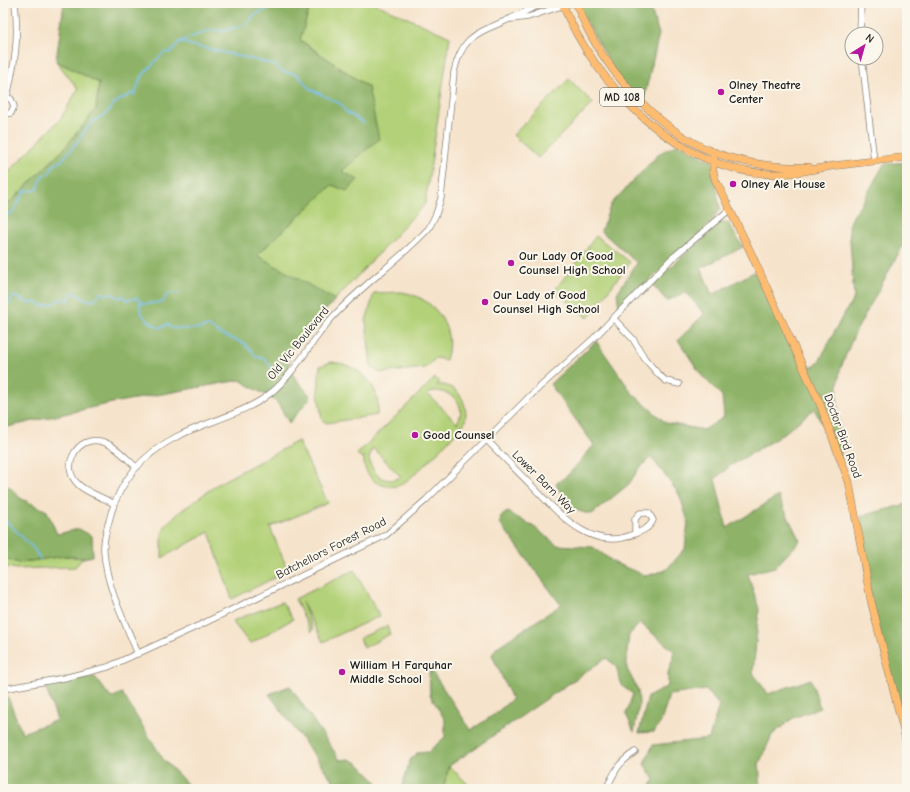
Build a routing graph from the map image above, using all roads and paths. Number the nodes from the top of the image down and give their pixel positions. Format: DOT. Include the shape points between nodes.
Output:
graph roads {
  1 [pos="16,3"];
  2 [pos="545,3"];
  3 [pos="571,3"];
  4 [pos="576,3"];
  5 [pos="861,3"];
  6 [pos="563,5"];
  7 [pos="508,20"];
  8 [pos="860,26"];
  9 [pos="863,66"];
  10 [pos="5,97"];
  11 [pos="3,114"];
  12 [pos="714,152"];
  13 [pos="907,157"];
  14 [pos="712,161"];
  15 [pos="874,161"];
  16 [pos="831,166"];
  17 [pos="729,210"];
  18 [pos="613,318"];
  19 [pos="679,384"];
  20 [pos="487,440"];
  21 [pos="135,466"];
  22 [pos="113,503"];
  23 [pos="635,534"];
  24 [pos="138,654"];
  25 [pos="3,689"];
  26 [pos="907,744"];
  27 [pos="635,752"];
  28 [pos="606,789"];
  1 -- 10 [label="street" via="16,56"];
  2 -- 7 [label="street, Old Vic Boulevard"];
  3 -- 6 [label="street, Old Vic Boulevard"];
  4 -- 12 [label="main road, MD 108" via="598,48 632,92 667,124"];
  5 -- 8 [label="street"];
  6 -- 7 [label="street, Old Vic Boulevard" via="528,17"];
  6 -- 14 [label="main road, MD 108" via="593,60 624,100 678,144"];
  7 -- 21 [label="street, Old Vic Boulevard" via="478,33 458,58 454,72 441,198 429,228 344,306 280,385 261,400 175,438 151,452"];
  9 -- 15 [label="street"];
  10 -- 11 [label="street" via="12,101 13,109 8,114"];
  12 -- 14 [label="main road, Doctor Bird Road"];
  12 -- 16 [label="main road, MD 108" via="764,166"];
  13 -- 15 [label="main road, MD 108"];
  14 -- 16 [label="main road, MD 108" via="748,171 778,174"];
  14 -- 17 [label="main road, Doctor Bird Road" via="715,179"];
  15 -- 16 [label="main road, MD 108"];
  17 -- 18 [label="street, Batchellors Forest Road" via="671,259"];
  17 -- 26 [label="main road, Doctor Bird Road" via="820,404 849,482 871,601"];
  18 -- 19 [label="street" via="633,339 660,375 666,381"];
  18 -- 20 [label="street, Batchellors Forest Road"];
  20 -- 23 [label="street, Lower Barn Way" via="556,511 583,532 611,540"];
  20 -- 24 [label="street, Batchellors Forest Road" via="386,535"];
  21 -- 22 [label="street, Old Vic Boulevard"];
  21 -- 22 [label="street" via="112,446 100,441 86,442 75,450 71,458 70,473 76,482"];
  22 -- 24 [label="street, Old Vic Boulevard" via="104,550 107,572"];
  24 -- 25 [label="street, Batchellors Forest Road" via="92,672"];
  27 -- 28 [label="street" via="617,767"];
}
